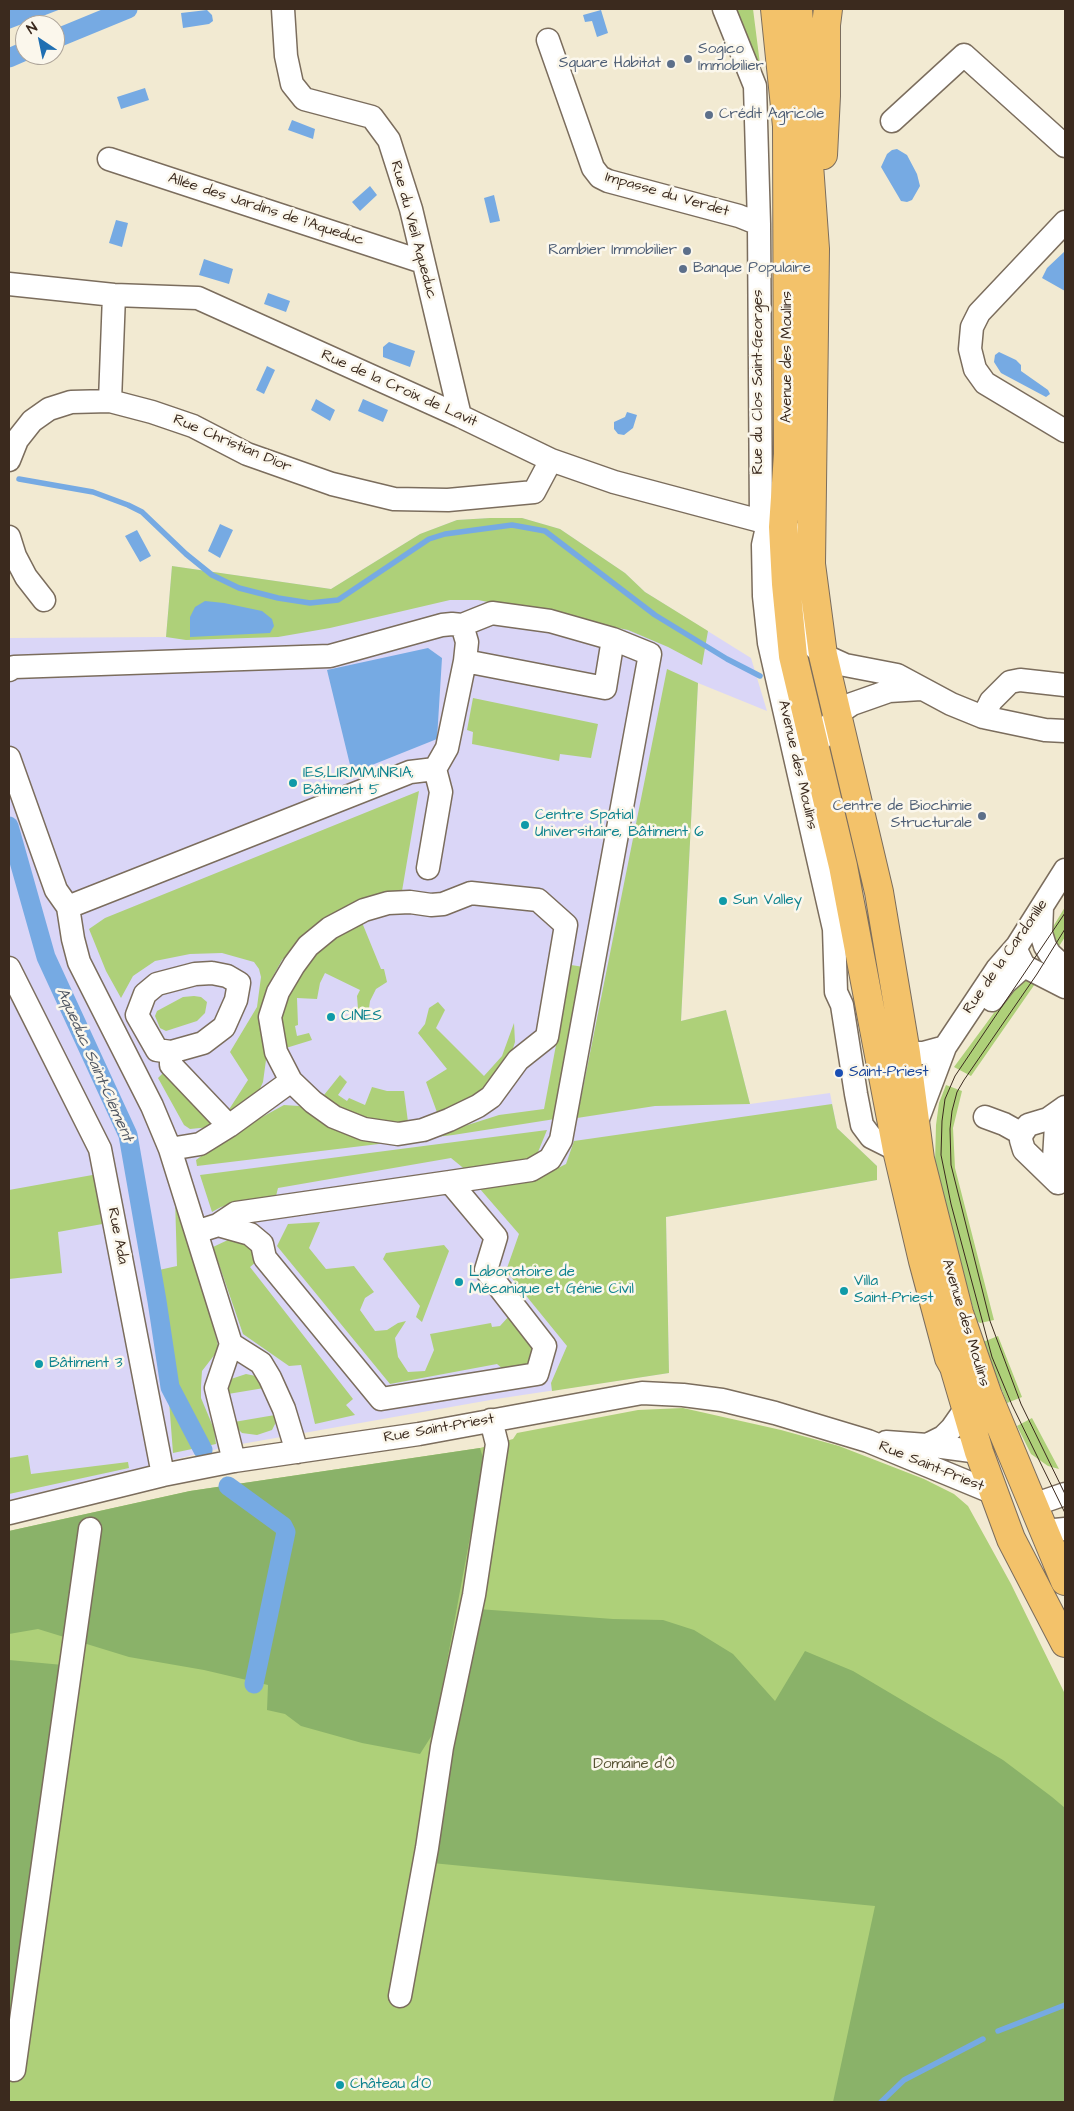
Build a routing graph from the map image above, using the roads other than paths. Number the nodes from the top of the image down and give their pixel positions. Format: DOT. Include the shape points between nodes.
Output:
graph roads {
  1 [pos="283,9"];
  2 [pos="724,9"];
  3 [pos="828,9"];
  4 [pos="848,9"];
  5 [pos="780,12"];
  6 [pos="548,40"];
  7 [pos="826,96"];
  8 [pos="892,121"];
  9 [pos="1065,146"];
  10 [pos="109,159"];
  11 [pos="1065,222"];
  12 [pos="759,224"];
  13 [pos="815,249"];
  14 [pos="422,262"];
  15 [pos="9,284"];
  16 [pos="114,295"];
  17 [pos="110,401"];
  18 [pos="460,416"];
  19 [pos="1065,431"];
  20 [pos="9,460"];
  21 [pos="551,460"];
  22 [pos="813,492"];
  23 [pos="771,524"];
  24 [pos="9,537"];
  25 [pos="44,600"];
  26 [pos="462,625"];
  27 [pos="613,638"];
  28 [pos="823,655"];
  29 [pos="465,661"];
  30 [pos="9,670"];
  31 [pos="1065,685"];
  32 [pos="921,689"];
  33 [pos="837,714"];
  34 [pos="983,717"];
  35 [pos="1065,731"];
  36 [pos="816,748"];
  37 [pos="9,758"];
  38 [pos="435,769"];
  39 [pos="428,868"];
  40 [pos="1065,870"];
  41 [pos="1042,906"];
  42 [pos="68,908"];
  43 [pos="859,944"];
  44 [pos="1020,956"];
  45 [pos="9,968"];
  46 [pos="1065,968"];
  47 [pos="1065,987"];
  48 [pos="842,1005"];
  49 [pos="945,1047"];
  50 [pos="906,1053"];
  51 [pos="137,1075"];
  52 [pos="291,1081"];
  53 [pos="1065,1107"];
  54 [pos="985,1118"];
  55 [pos="229,1126"];
  56 [pos="915,1128"];
  57 [pos="1022,1134"];
  58 [pos="170,1149"];
  59 [pos="896,1150"];
  60 [pos="450,1182"];
  61 [pos="1062,1186"];
  62 [pos="276,1208"];
  63 [pos="218,1225"];
  64 [pos="196,1232"];
  65 [pos="262,1244"];
  66 [pos="231,1344"];
  67 [pos="966,1408"];
  68 [pos="491,1420"];
  69 [pos="868,1441"];
  70 [pos="927,1445"];
  71 [pos="297,1452"];
  72 [pos="979,1452"];
  73 [pos="234,1461"];
  74 [pos="162,1475"];
  75 [pos="994,1493"];
  76 [pos="1028,1493"];
  77 [pos="1065,1494"];
  78 [pos="9,1513"];
  79 [pos="90,1529"];
  80 [pos="1055,1530"];
  81 [pos="1065,1581"];
  82 [pos="1065,1643"];
  83 [pos="400,1996"];
  84 [pos="14,2070"];
  1 -- 14 [label="street, Rue du Vieil Aqueduc" via="286,56 292,84 304,100 372,117 389,140 411,209"];
  2 -- 12 [label="street, Rue du Clos Saint-Georges" via="755,86"];
  3 -- 7 [label="main road, Avenue des Moulins"];
  4 -- 7 [label="main road" via="832,55"];
  5 -- 13 [label="main road, Avenue des Moulins"];
  5 -- 23 [label="main road, Avenue des Moulins" via="787,126 788,454"];
  6 -- 12 [label="street, Impasse du Verdet" via="593,168 600,177"];
  7 -- 13 [label="main road, Avenue des Moulins"];
  8 -- 9 [label="street" via="964,55"];
  10 -- 14 [label="street, Allée des Jardins de l'Aqueduc"];
  11 -- 19 [label="street" via="979,313 972,327 970,349 975,370 985,383"];
  12 -- 23 [label="street, Rue du Clos Saint-Georges"];
  13 -- 22 [label="main road, Avenue des Moulins"];
  14 -- 18 [label="street, Rue du Vieil Aqueduc"];
  15 -- 16 [label="street, Rue de la Croix de Lavit"];
  16 -- 17 [label="street"];
  16 -- 18 [label="street, Rue de la Croix de Lavit" via="198,298"];
  17 -- 20 [label="street, Rue Christian Dior" via="71,402 49,409 32,421 17,440"];
  17 -- 21 [label="street, Rue Christian Dior" via="193,426 247,454 332,484 394,499 448,500 534,492"];
  18 -- 21 [label="street, Rue de la Croix de Lavit"];
  21 -- 23 [label="street, Rue de la Croix de Lavit" via="614,482"];
  22 -- 23 [label="street" via="799,511"];
  22 -- 28 [label="main road, Avenue des Moulins" via="811,564"];
  23 -- 28 [label="street" via="794,534 806,639"];
  23 -- 36 [label="main road, Avenue des Moulins" via="786,584 793,656"];
  23 -- 48 [label="street, Avenue des Moulins" via="763,545 769,643 834,929 836,992"];
  24 -- 25 [label="street" via="26,577"];
  26 -- 27 [label="street" via="492,613 550,621"];
  26 -- 29 [label="street" via="466,642"];
  26 -- 30 [label="street" via="442,625 330,656 14,667"];
  27 -- 29 [label="street" via="605,688"];
  27 -- 60 [label="street" via="650,654 561,1140 550,1159 530,1170"];
  28 -- 32 [label="street" via="845,665 897,675"];
  28 -- 33 [label="main road, Avenue des Moulins"];
  29 -- 38 [label="street" via="447,748"];
  31 -- 34 [label="street" via="1020,680 1010,682 991,701"];
  32 -- 33 [label="street" via="889,691 860,700"];
  32 -- 34 [label="street"];
  33 -- 36 [label="street"];
  33 -- 50 [label="main road, Avenue des Moulins" via="878,892"];
  34 -- 35 [label="street"];
  36 -- 43 [label="main road, Avenue des Moulins"];
  37 -- 42 [label="street" via="56,890"];
  38 -- 39 [label="street" via="441,792"];
  38 -- 42 [label="street" via="410,772"];
  40 -- 41 [label="street, Rue de la Cardonille"];
  41 -- 44 [label="street, Rue de la Cardonille"];
  41 -- 46 [label="street" via="1041,933 1045,946"];
  42 -- 51 [label="street" via="79,962"];
  43 -- 48 [label="street, Avenue des Moulins"];
  43 -- 50 [label="street, Avenue des Moulins" via="871,953 886,1035"];
  43 -- 59 [label="main road, Avenue des Moulins"];
  44 -- 47 [label="street"];
  44 -- 49 [label="street, Rue de la Cardonille" via="997,969"];
  45 -- 74 [label="street, Rue Ada" via="100,1149"];
  48 -- 59 [label="street, Avenue des Moulins" via="862,1124 871,1137"];
  49 -- 50 [label="street"];
  49 -- 56 [label="street, Rue de la Cardonille"];
  50 -- 56 [label="main road, Avenue des Moulins"];
  51 -- 55 [label="street" via="164,1051 171,1065"];
  51 -- 58 [label="street"];
  52 -- 52 [label="street" via="334,1117 364,1129 398,1134 423,1130 478,1106 491,1097 518,1060 547,1037 566,925 538,900 471,893 443,904 388,903 364,910 330,928 308,946 294,965 278,992 270,1017 276,1052"];
  52 -- 55 [label="street"];
  53 -- 57 [label="street" via="1048,1119 1028,1125"];
  53 -- 61 [label="street" via="1056,1125 1054,1158"];
  54 -- 57 [label="street"];
  55 -- 58 [label="street" via="200,1144"];
  56 -- 76 [label="main road, Avenue des Moulins" via="959,1313 988,1396"];
  57 -- 61 [label="street" via="1024,1150"];
  58 -- 64 [label="street"];
  59 -- 67 [label="main road, Avenue des Moulins" via="949,1358"];
  60 -- 62 [label="street"];
  60 -- 65 [label="street" via="496,1237 486,1270 545,1346 537,1374 381,1399 266,1258"];
  62 -- 63 [label="street" via="236,1214"];
  62 -- 65 [label="street"];
  63 -- 64 [label="street"];
  63 -- 65 [label="street" via="250,1234"];
  64 -- 66 [label="street"];
  66 -- 71 [label="street" via="261,1363 284,1409"];
  66 -- 73 [label="street" via="216,1388"];
  67 -- 70 [label="street, Rue Saint-Priest" via="943,1437"];
  67 -- 72 [label="main road, Avenue des Moulins"];
  68 -- 69 [label="street, Rue Saint-Priest" via="656,1393 722,1400"];
  68 -- 71 [label="street, Rue Saint-Priest"];
  68 -- 83 [label="street" via="497,1444 475,1586 442,1747"];
  69 -- 70 [label="street, Rue Saint-Priest"];
  69 -- 75 [label="street, Rue Saint-Priest"];
  70 -- 72 [label="street, Rue Saint-Priest"];
  71 -- 73 [label="street, Rue Saint-Priest"];
  72 -- 75 [label="main road, Avenue des Moulins"];
  72 -- 76 [label="main road" via="994,1454"];
  73 -- 74 [label="street, Rue Saint-Priest"];
  74 -- 78 [label="street, Rue Saint-Priest"];
  75 -- 80 [label="main road" via="1030,1532"];
  75 -- 82 [label="main road, Avenue des Moulins" via="1011,1539"];
  76 -- 77 [label="street"];
  76 -- 80 [label="main road, Avenue des Moulins"];
  79 -- 84 [label="street"];
  80 -- 81 [label="main road, Avenue des Moulins"];
}
